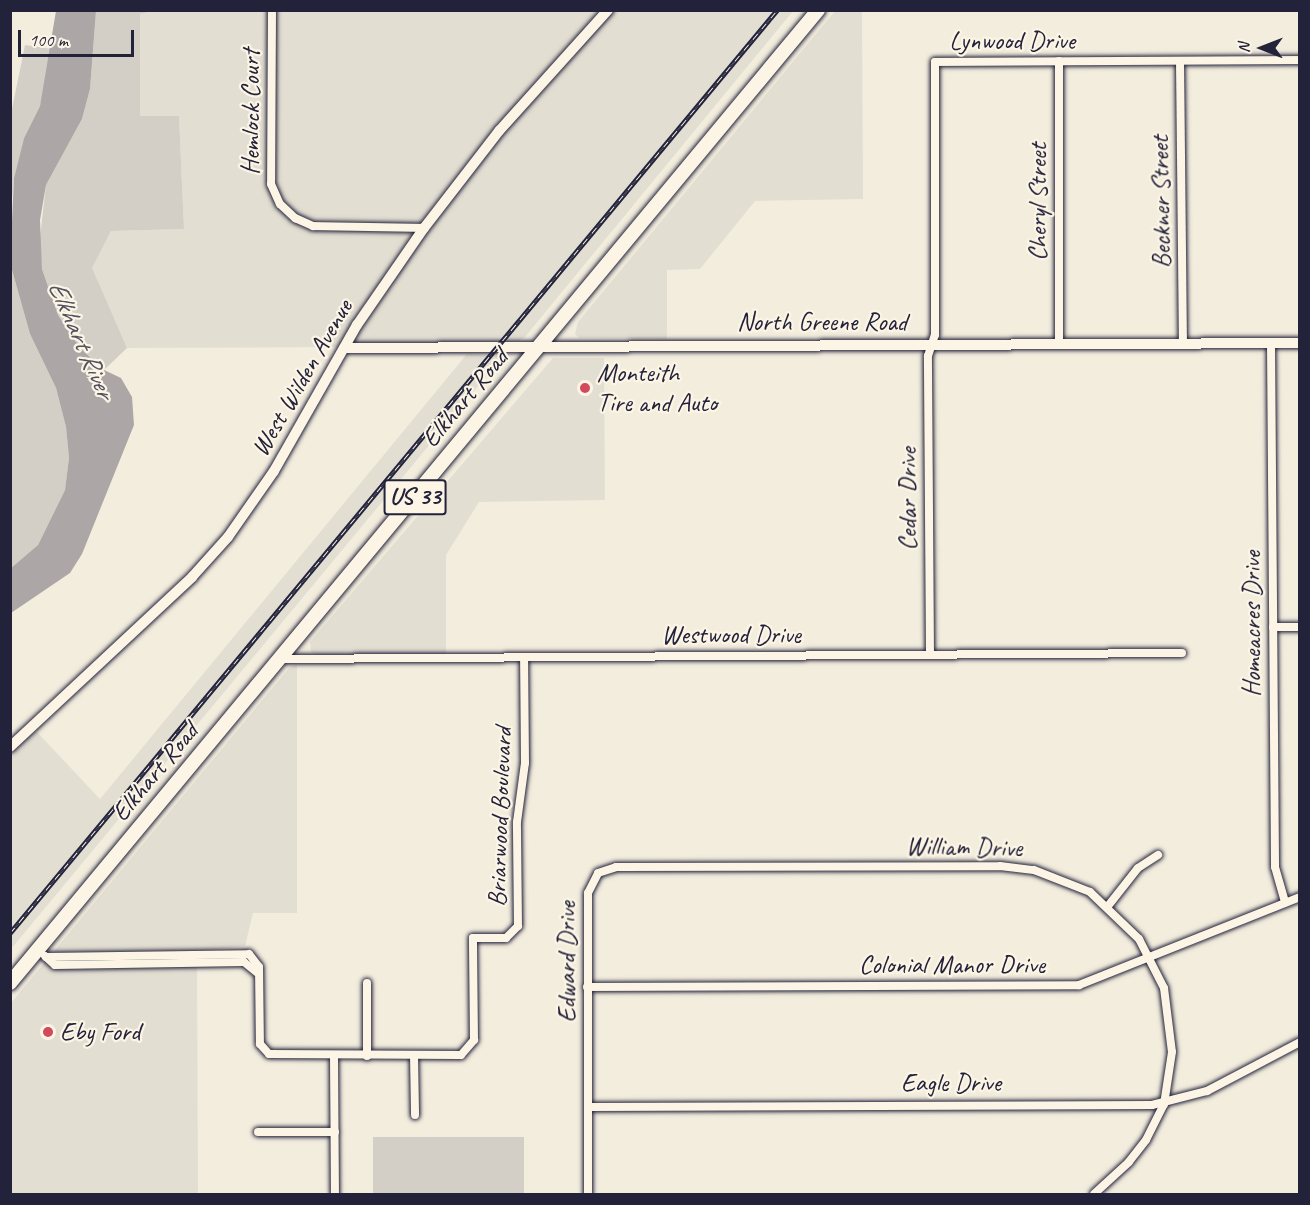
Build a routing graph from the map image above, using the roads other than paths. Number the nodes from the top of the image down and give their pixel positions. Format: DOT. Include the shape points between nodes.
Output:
graph roads {
  1 [pos="272,10"];
  2 [pos="608,10"];
  3 [pos="818,10"];
  4 [pos="1299,60"];
  5 [pos="1059,61"];
  6 [pos="1180,61"];
  7 [pos="424,228"];
  8 [pos="1059,343"];
  9 [pos="1183,343"];
  10 [pos="1299,343"];
  11 [pos="932,344"];
  12 [pos="1271,344"];
  13 [pos="539,347"];
  14 [pos="344,348"];
  15 [pos="1273,627"];
  16 [pos="1299,627"];
  17 [pos="1182,653"];
  18 [pos="930,656"];
  19 [pos="524,658"];
  20 [pos="280,659"];
  21 [pos="10,747"];
  22 [pos="1158,855"];
  23 [pos="808,867"];
  24 [pos="1299,897"];
  25 [pos="1285,903"];
  26 [pos="1108,906"];
  27 [pos="42,953"];
  28 [pos="1150,957"];
  29 [pos="10,983"];
  30 [pos="368,983"];
  31 [pos="587,987"];
  32 [pos="1299,1042"];
  33 [pos="414,1055"];
  34 [pos="334,1056"];
  35 [pos="367,1056"];
  36 [pos="1164,1104"];
  37 [pos="588,1107"];
  38 [pos="415,1115"];
  39 [pos="258,1132"];
  40 [pos="335,1132"];
  41 [pos="335,1194"];
  42 [pos="588,1194"];
  43 [pos="1094,1194"];
  1 -- 7 [label="street, Hemlock Court" via="272,184 280,204 295,218 313,226"];
  2 -- 7 [label="street, West Wilden Avenue" via="499,131"];
  3 -- 13 [label="highway, Elkhart Road / US 33"];
  4 -- 6 [label="street, Lynwood Drive"];
  5 -- 6 [label="street, Lynwood Drive"];
  5 -- 8 [label="street, Cheryl Street"];
  5 -- 11 [label="street, Lynwood Drive" via="935,62"];
  6 -- 9 [label="street, Beckner Street"];
  7 -- 14 [label="street, West Wilden Avenue"];
  8 -- 9 [label="street, North Greene Road"];
  8 -- 11 [label="street, North Greene Road"];
  9 -- 12 [label="street, North Greene Road"];
  10 -- 12 [label="street, North Greene Road"];
  11 -- 13 [label="street, North Greene Road"];
  11 -- 18 [label="street, Cedar Drive" via="928,356"];
  12 -- 15 [label="street, Homeacres Drive"];
  13 -- 14 [label="street, North Greene Road"];
  13 -- 20 [label="highway, Elkhart Road / US 33"];
  14 -- 21 [label="street, West Wilden Avenue" via="274,471 228,537 192,577"];
  15 -- 16 [label="street"];
  15 -- 25 [label="street, Homeacres Drive" via="1275,867"];
  17 -- 18 [label="street, Westwood Drive"];
  18 -- 19 [label="street, Westwood Drive"];
  19 -- 20 [label="street, Westwood Drive"];
  19 -- 33 [label="street, Briarwood Boulevard" via="525,763 517,822 518,926 506,938 473,938 474,1040 470,1047 458,1056"];
  20 -- 27 [label="highway, Elkhart Road / US 33"];
  22 -- 26 [label="street" via="1138,868"];
  23 -- 26 [label="street, William Drive" via="1000,866 1034,870 1070,882"];
  23 -- 31 [label="street, Edward Drive" via="616,867 598,873 588,893"];
  24 -- 25 [label="street, Colonial Manor Drive"];
  25 -- 28 [label="street, Colonial Manor Drive"];
  26 -- 28 [label="street, William Drive" via="1131,928"];
  27 -- 29 [label="highway, Elkhart Road / US 33"];
  27 -- 34 [label="street, Briarwood Boulevard" via="55,965 244,962 260,975 263,1049 275,1056"];
  28 -- 31 [label="street, Colonial Manor Drive" via="1068,986"];
  28 -- 36 [label="street, William Drive" via="1164,988 1172,1030 1171,1077"];
  30 -- 35 [label="street"];
  31 -- 37 [label="street, Edward Drive"];
  32 -- 36 [label="street, Eagle Drive" via="1207,1092"];
  33 -- 35 [label="street, Briarwood Boulevard"];
  33 -- 38 [label="street"];
  34 -- 35 [label="street, Briarwood Boulevard"];
  34 -- 40 [label="street"];
  36 -- 37 [label="street, Eagle Drive"];
  36 -- 43 [label="street, William Drive" via="1130,1162"];
  37 -- 42 [label="street, Edward Drive"];
  39 -- 40 [label="street"];
  40 -- 41 [label="street"];
}
